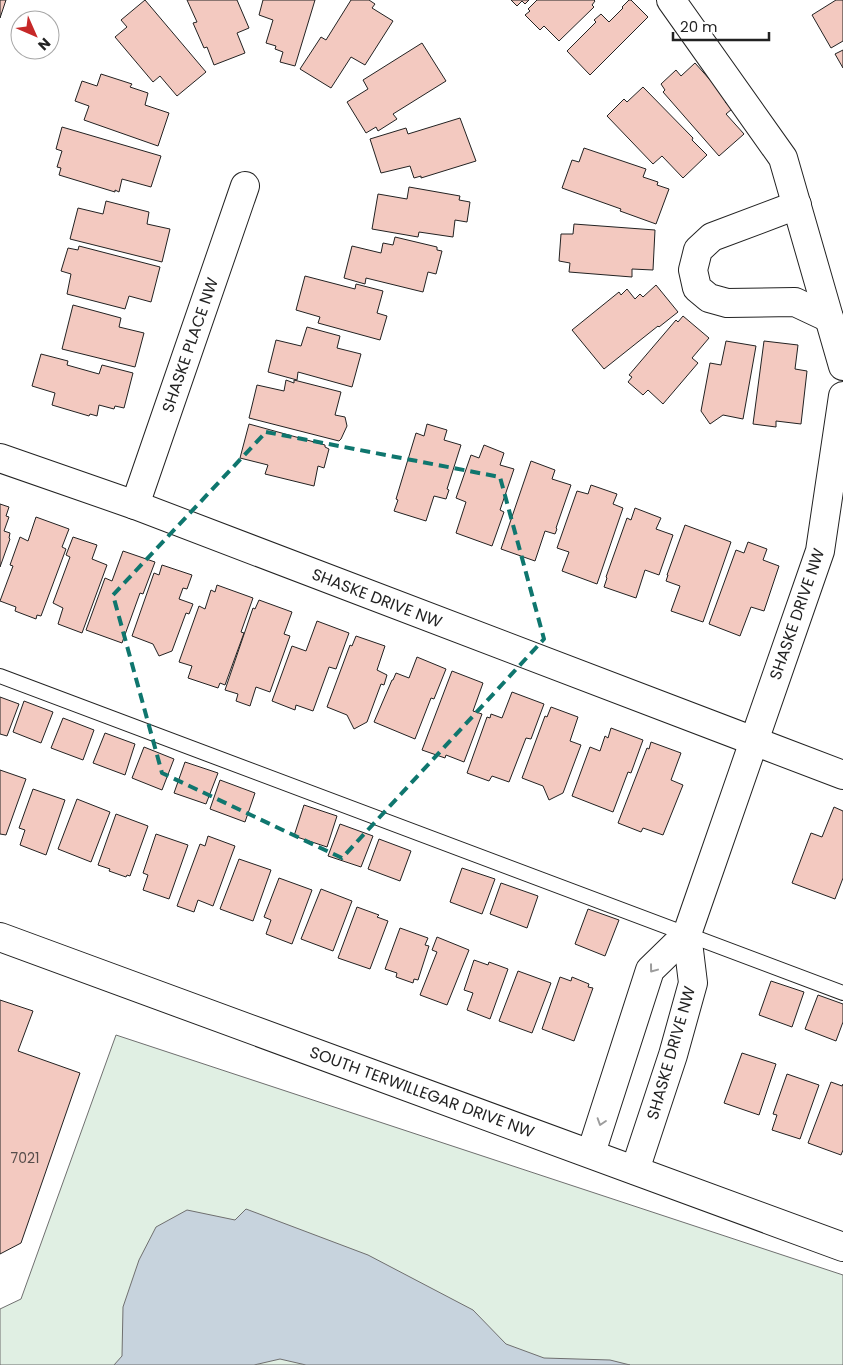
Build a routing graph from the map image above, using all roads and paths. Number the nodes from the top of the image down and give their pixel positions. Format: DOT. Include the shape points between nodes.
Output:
graph roads {
  1 [pos="671,0"];
  2 [pos="245,186"];
  3 [pos="796,204"];
  4 [pos="829,318"];
  5 [pos="843,366"];
  6 [pos="843,396"];
  7 [pos="0,458"];
  8 [pos="135,505"];
  9 [pos="0,676"];
  10 [pos="753,742"];
  11 [pos="843,775"];
  12 [pos="687,934"];
  13 [pos="0,937"];
  14 [pos="843,993"];
  15 [pos="590,1154"];
  16 [pos="635,1170"];
  17 [pos="843,1247"];
  1 -- 3 [label="street" via="783,158"];
  2 -- 8 [label="street, SHASKE PLACE NW"];
  3 -- 4 [label="street"];
  3 -- 4 [label="street" via="712,237 698,250 693,270 697,288 709,298 727,303 795,302"];
  4 -- 5 [label="street"];
  6 -- 10 [label="street, SHASKE DRIVE NW" via="820,551"];
  7 -- 8 [label="street, SHASKE DRIVE NW"];
  8 -- 10 [label="street, SHASKE DRIVE NW"];
  9 -- 12 [label="lane"];
  10 -- 11 [label="street"];
  10 -- 12 [label="street, SHASKE DRIVE NW"];
  12 -- 14 [label="lane"];
  12 -- 15 [label="street, SHASKE DRIVE NW, one-way" via="650,970"];
  12 -- 16 [label="street, SHASKE DRIVE NW" via="693,984"];
  13 -- 15 [label="street, SOUTH TERWILLEGAR DRIVE NW"];
  15 -- 16 [label="street, SOUTH TERWILLEGAR DRIVE NW"];
  16 -- 17 [label="street, SOUTH TERWILLEGAR DRIVE NW"];
}
